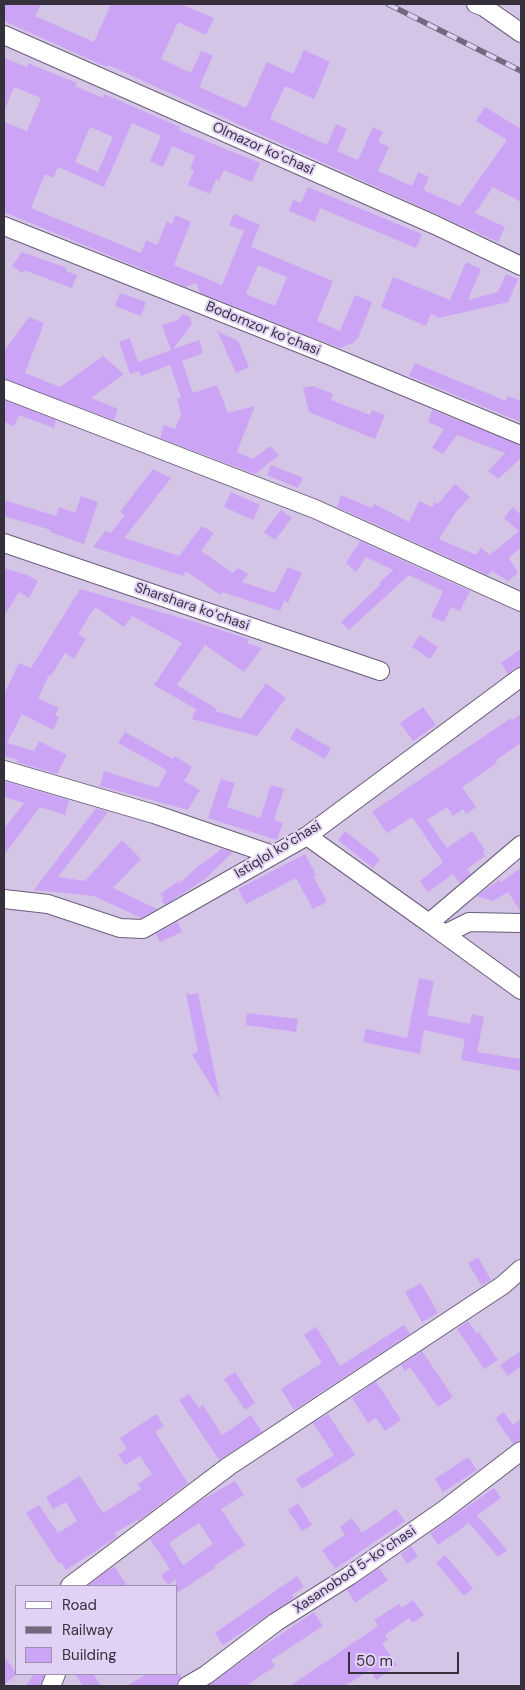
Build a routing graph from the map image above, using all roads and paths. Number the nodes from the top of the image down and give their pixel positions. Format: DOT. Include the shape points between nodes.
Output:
graph roads {
  1 [pos="476,4"];
  2 [pos="521,33"];
  3 [pos="4,35"];
  4 [pos="4,226"];
  5 [pos="521,266"];
  6 [pos="4,389"];
  7 [pos="521,435"];
  8 [pos="4,543"];
  9 [pos="521,602"];
  10 [pos="380,671"];
  11 [pos="521,677"];
  12 [pos="4,770"];
  13 [pos="307,836"];
  14 [pos="521,845"];
  15 [pos="273,855"];
  16 [pos="4,899"];
  17 [pos="429,923"];
  18 [pos="521,923"];
  19 [pos="445,934"];
  20 [pos="521,990"];
  21 [pos="521,1269"];
  22 [pos="521,1451"];
  23 [pos="71,1585"];
  24 [pos="187,1686"];
  1 -- 2 [label="street"];
  3 -- 5 [label="street, Olmazor koʻchasi"];
  4 -- 7 [label="street, Bodomzor koʻchasi"];
  6 -- 9 [label="street" via="315,509"];
  8 -- 10 [label="street, Sharshara koʻchasi"];
  11 -- 13 [label="street, Istiqlol koʻchasi"];
  12 -- 15 [label="street" via="154,814"];
  13 -- 15 [label="street, Istiqlol koʻchasi"];
  13 -- 17 [label="street"];
  14 -- 17 [label="street"];
  15 -- 16 [label="street, Istiqlol koʻchasi" via="143,929 120,928 48,904"];
  17 -- 19 [label="street"];
  18 -- 19 [label="street" via="469,922"];
  19 -- 20 [label="street"];
  21 -- 23 [label="street" via="503,1285 230,1466"];
  22 -- 24 [label="street, Xasanobod 5-koʻchasi" via="444,1510 276,1622"];
}
